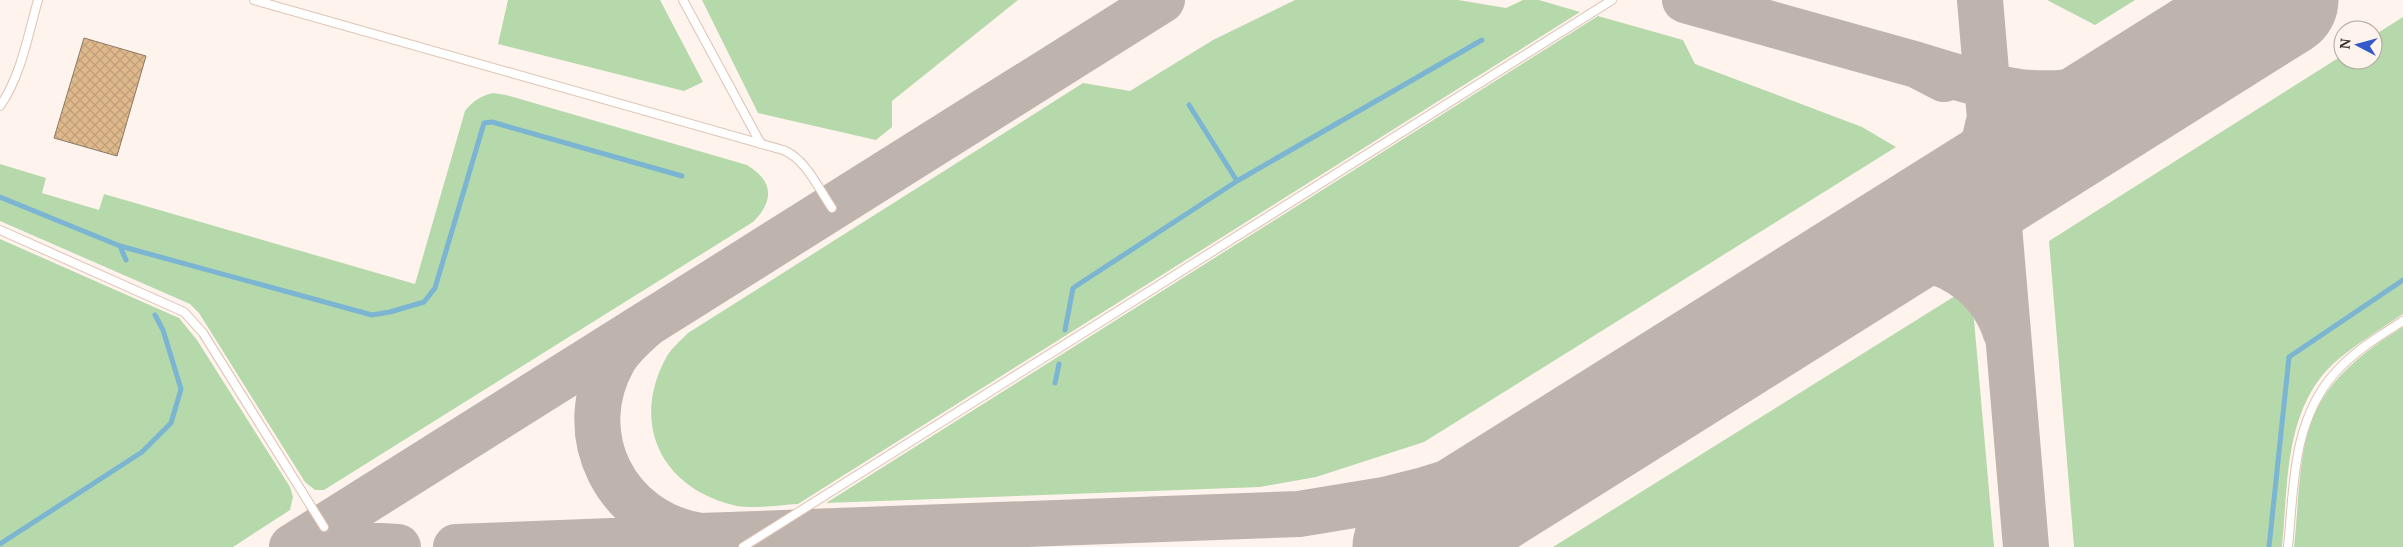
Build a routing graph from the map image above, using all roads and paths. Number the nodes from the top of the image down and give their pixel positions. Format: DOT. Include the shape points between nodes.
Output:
graph roads {
  1 [pos="38,0"];
  2 [pos="254,0"];
  3 [pos="683,0"];
  4 [pos="1612,0"];
  5 [pos="0,106"];
  6 [pos="761,144"];
  7 [pos="832,208"];
  8 [pos="0,230"];
  9 [pos="2403,321"];
  10 [pos="324,527"];
  11 [pos="743,547"];
  12 [pos="2288,547"];
  1 -- 5 [label="lane" via="16,74"];
  2 -- 6 [label="lane"];
  3 -- 6 [label="lane"];
  4 -- 11 [label="lane"];
  6 -- 7 [label="lane" via="794,155"];
  8 -- 10 [label="lane" via="184,312 203,333"];
  9 -- 12 [label="lane" via="2351,357 2334,373 2312,406 2298,453"];
}
